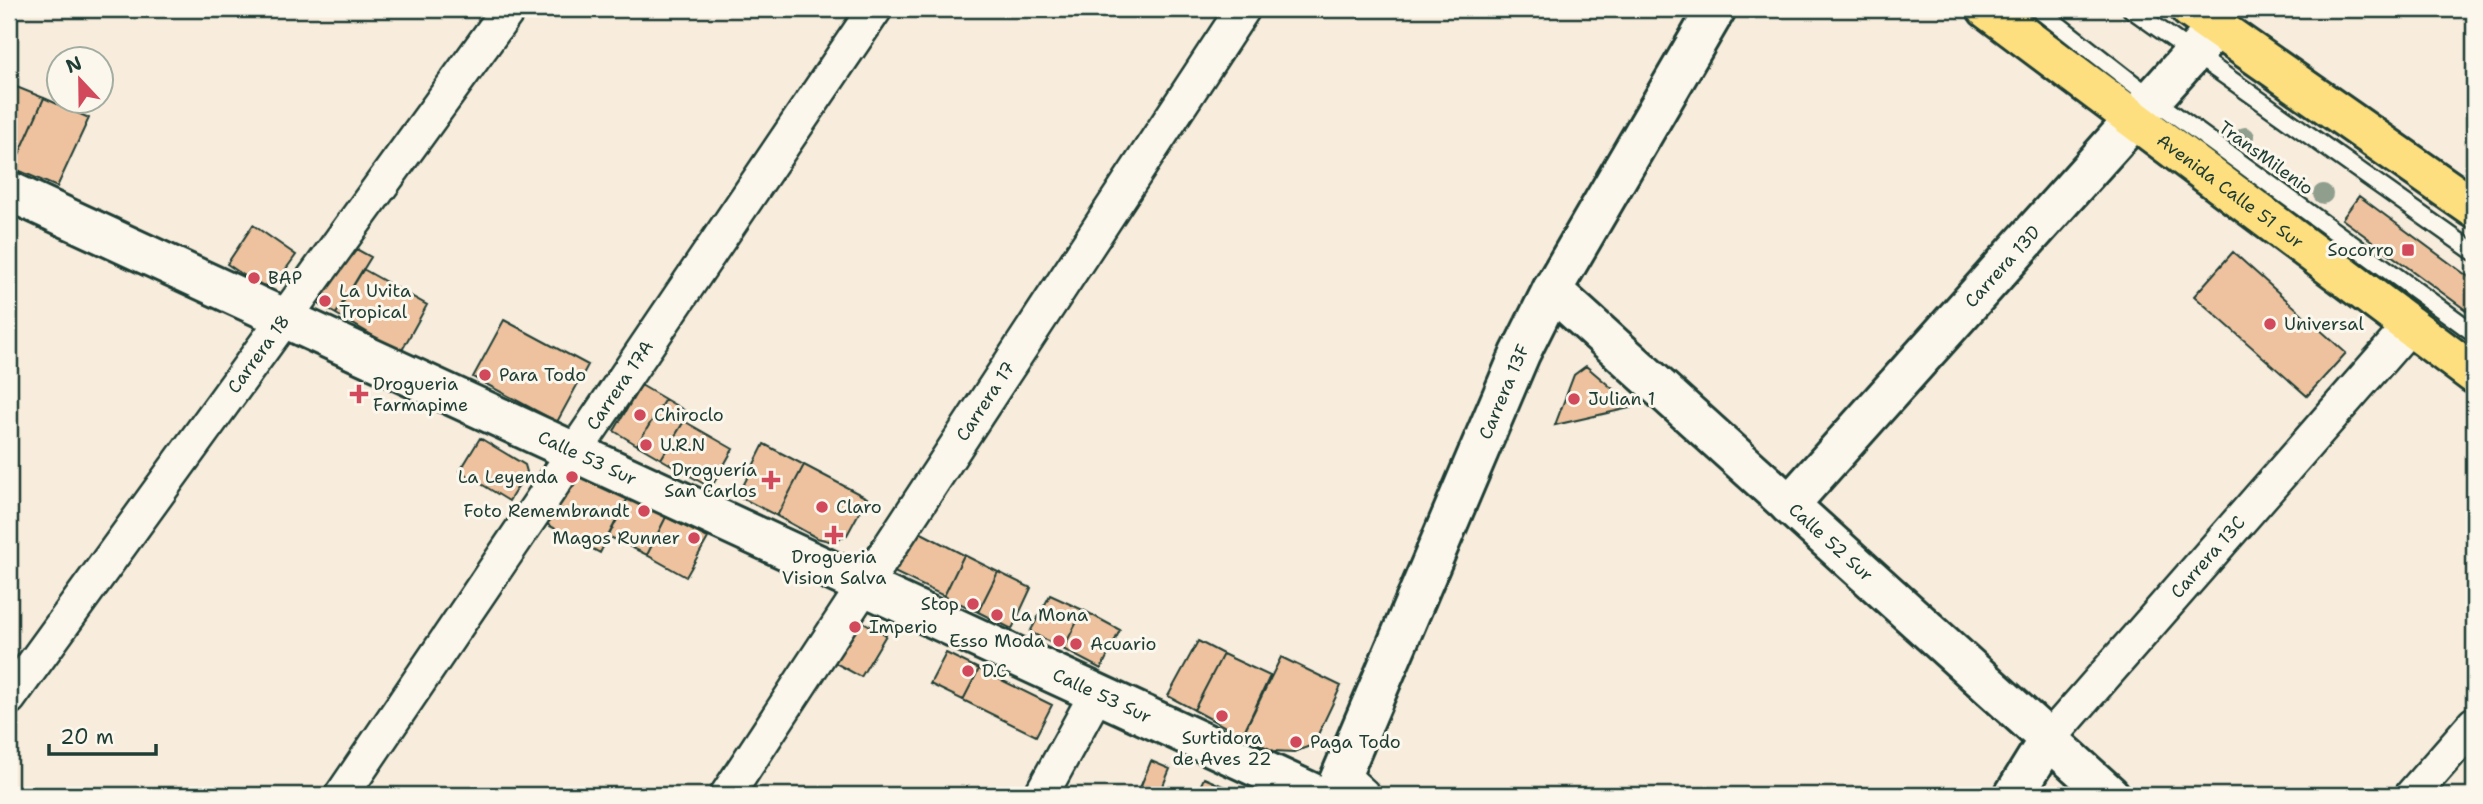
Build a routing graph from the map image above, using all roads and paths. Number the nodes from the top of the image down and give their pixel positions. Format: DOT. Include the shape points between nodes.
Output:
graph roads {
  1 [pos="509,9"];
  2 [pos="875,9"];
  3 [pos="1243,9"];
  4 [pos="1716,9"];
  5 [pos="1987,9"];
  6 [pos="2038,9"];
  7 [pos="2131,9"];
  8 [pos="2201,30"];
  9 [pos="2144,110"];
  10 [pos="9,191"];
  11 [pos="2474,208"];
  12 [pos="2474,251"];
  13 [pos="1552,290"];
  14 [pos="285,319"];
  15 [pos="2410,326"];
  16 [pos="2474,333"];
  17 [pos="2474,374"];
  18 [pos="576,453"];
  19 [pos="1789,505"];
  20 [pos="864,587"];
  21 [pos="1097,693"];
  22 [pos="9,698"];
  23 [pos="2474,724"];
  24 [pos="2048,740"];
  25 [pos="1339,790"];
  26 [pos="342,795"];
  27 [pos="727,795"];
  28 [pos="1041,795"];
  29 [pos="2014,795"];
  30 [pos="2110,795"];
  31 [pos="2412,795"];
  1 -- 14 [label="street, Carrera 18"];
  2 -- 18 [label="street, Carrera 17A"];
  3 -- 20 [label="street, Carrera 17"];
  4 -- 13 [label="street, Carrera 13F"];
  5 -- 9 [label="main road, Avenida Calle 51 Sur"];
  6 -- 9 [label="lane, TransMilenio"];
  7 -- 8 [label="lane"];
  8 -- 9 [label="street, Carrera 13D"];
  8 -- 11 [label="main road"];
  8 -- 12 [label="lane"];
  9 -- 15 [label="main road, Avenida Calle 51 Sur"];
  9 -- 16 [label="lane, TransMilenio"];
  9 -- 19 [label="street, Carrera 13D"];
  10 -- 14 [label="street, Calle 53 Sur"];
  13 -- 19 [label="street, Calle 52 Sur"];
  13 -- 25 [label="street, Carrera 13F" via="1520,354"];
  14 -- 18 [label="street, Calle 53 Sur"];
  14 -- 22 [label="street, Carrera 18"];
  15 -- 17 [label="main road, Avenida Calle 51 Sur"];
  15 -- 24 [label="street, Carrera 13C"];
  18 -- 20 [label="street, Calle 53 Sur"];
  18 -- 26 [label="street, Carrera 17A"];
  19 -- 24 [label="street, Calle 52 Sur"];
  20 -- 21 [label="street, Calle 53 Sur"];
  20 -- 27 [label="street, Carrera 17"];
  21 -- 25 [label="street, Calle 53 Sur"];
  21 -- 28 [label="street"];
  23 -- 31 [label="street"];
  24 -- 29 [label="street, Carrera 13C"];
  24 -- 30 [label="street, Calle 52 Sur"];
}
